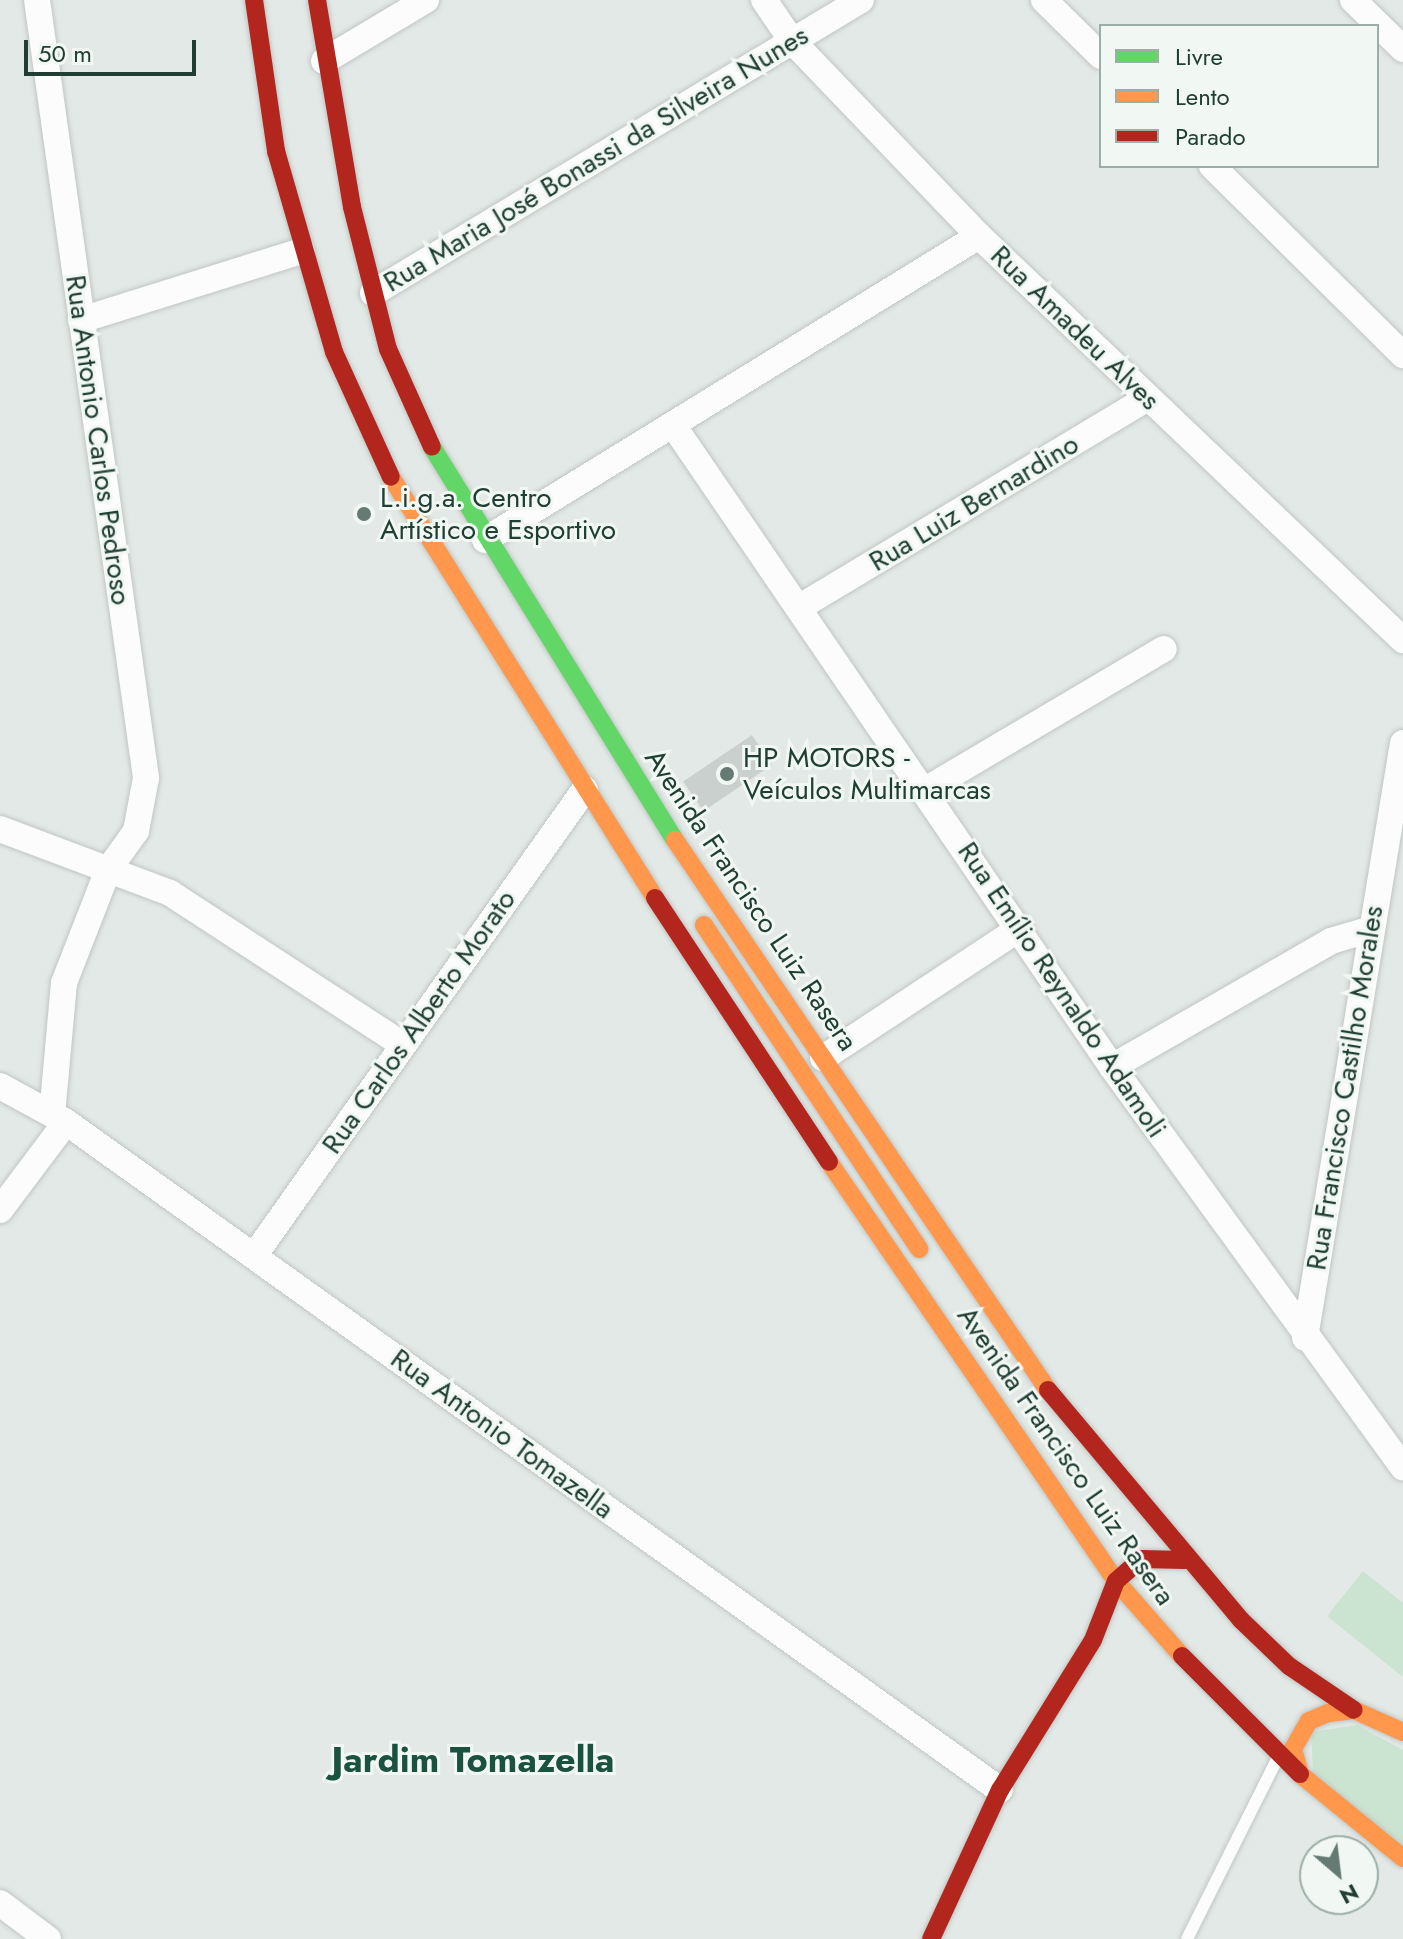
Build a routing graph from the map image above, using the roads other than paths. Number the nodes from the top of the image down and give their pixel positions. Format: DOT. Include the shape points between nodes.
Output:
graph roads {
  1 [pos="37,0"];
  2 [pos="254,0"];
  3 [pos="317,0"];
  4 [pos="426,0"];
  5 [pos="764,0"];
  6 [pos="861,0"];
  7 [pos="1044,0"];
  8 [pos="1353,0"];
  9 [pos="1377,24"];
  10 [pos="1379,25"];
  11 [pos="792,41"];
  12 [pos="1403,49"];
  13 [pos="1099,54"];
  14 [pos="324,61"];
  15 [pos="1214,168"];
  16 [pos="979,236"];
  17 [pos="301,251"];
  18 [pos="373,293"];
  19 [pos="81,320"];
  20 [pos="388,349"];
  21 [pos="334,352"];
  22 [pos="1403,355"];
  23 [pos="1148,398"];
  24 [pos="403,427"];
  25 [pos="675,428"];
  26 [pos="378,455"];
  27 [pos="485,540"];
  28 [pos="800,607"];
  29 [pos="1403,640"];
  30 [pos="1164,649"];
  31 [pos="1403,743"];
  32 [pos="585,789"];
  33 [pos="927,789"];
  34 [pos="666,827"];
  35 [pos="0,829"];
  36 [pos="108,870"];
  37 [pos="1020,928"];
  38 [pos="1371,929"];
  39 [pos="403,1045"];
  40 [pos="823,1058"];
  41 [pos="1112,1067"];
  42 [pos="0,1086"];
  43 [pos="59,1118"];
  44 [pos="0,1210"];
  45 [pos="254,1256"];
  46 [pos="935,1271"];
  47 [pos="1305,1338"];
  48 [pos="998,1352"];
  49 [pos="1060,1408"];
  50 [pos="1403,1467"];
  51 [pos="1185,1560"];
  52 [pos="1116,1581"];
  53 [pos="1156,1630"];
  54 [pos="1093,1640"];
  55 [pos="1354,1710"];
  56 [pos="1403,1732"];
  57 [pos="1280,1754"];
  58 [pos="1300,1774"];
  59 [pos="1000,1790"];
  60 [pos="1400,1860"];
  61 [pos="0,1903"];
  62 [pos="48,1939"];
  63 [pos="931,1939"];
  64 [pos="1187,1939"];
  1 -- 19 [label="street, Rua Antonio Carlos Pedroso"];
  2 -- 17 [label="street, Avenida Francisco Luiz Rasera" via="276,151"];
  3 -- 14 [label="street, Avenida Francisco Luiz Rasera"];
  4 -- 14 [label="street"];
  5 -- 11 [label="street, Rua Amadeu Alves"];
  6 -- 11 [label="street, Rua Maria José Bonassi da Silveira Nunes"];
  7 -- 13 [label="street"];
  8 -- 9 [label="street"];
  10 -- 12 [label="street"];
  11 -- 16 [label="street, Rua Amadeu Alves"];
  11 -- 18 [label="street, Rua Maria José Bonassi da Silveira Nunes"];
  14 -- 18 [label="street, Avenida Francisco Luiz Rasera"];
  15 -- 22 [label="street"];
  16 -- 23 [label="street, Rua Amadeu Alves"];
  16 -- 25 [label="street"];
  17 -- 19 [label="street"];
  17 -- 21 [label="street, Avenida Francisco Luiz Rasera"];
  18 -- 20 [label="street, Avenida Francisco Luiz Rasera"];
  19 -- 36 [label="street, Rua Antonio Carlos Pedroso" via="146,778 136,831"];
  20 -- 21 [label="street" via="351,361"];
  20 -- 24 [label="street, Avenida Francisco Luiz Rasera"];
  21 -- 26 [label="street, Avenida Francisco Luiz Rasera"];
  23 -- 28 [label="street, Rua Luiz Bernardino"];
  23 -- 29 [label="street, Rua Amadeu Alves"];
  24 -- 26 [label="street"];
  24 -- 27 [label="street, Avenida Francisco Luiz Rasera"];
  25 -- 27 [label="street"];
  25 -- 28 [label="street, Rua Emílio Reynaldo Adamoli"];
  26 -- 32 [label="street, Avenida Francisco Luiz Rasera"];
  27 -- 34 [label="street, Avenida Francisco Luiz Rasera"];
  28 -- 33 [label="street, Rua Emílio Reynaldo Adamoli"];
  30 -- 33 [label="street"];
  31 -- 38 [label="street, Rua Francisco Castilho Morales"];
  32 -- 39 [label="street, Rua Carlos Alberto Morato"];
  32 -- 52 [label="street, Avenida Francisco Luiz Rasera"];
  33 -- 37 [label="street, Rua Emílio Reynaldo Adamoli"];
  34 -- 40 [label="street, Avenida Francisco Luiz Rasera"];
  34 -- 46 [label="street" via="696,913"];
  35 -- 36 [label="street"];
  36 -- 39 [label="street" via="170,893"];
  36 -- 43 [label="street, Rua Antonio Carlos Pedroso" via="64,983"];
  37 -- 40 [label="street"];
  37 -- 41 [label="street, Rua Emílio Reynaldo Adamoli"];
  38 -- 41 [label="street" via="1331,941"];
  38 -- 47 [label="street, Rua Francisco Castilho Morales"];
  39 -- 45 [label="street, Rua Carlos Alberto Morato"];
  40 -- 49 [label="street, Avenida Francisco Luiz Rasera"];
  41 -- 47 [label="street, Rua Emílio Reynaldo Adamoli"];
  42 -- 43 [label="street, Rua Antonio Tomazella"];
  43 -- 44 [label="street"];
  43 -- 45 [label="street, Rua Antonio Tomazella"];
  45 -- 59 [label="street, Rua Antonio Tomazella"];
  47 -- 50 [label="street, Rua Emílio Reynaldo Adamoli"];
  48 -- 49 [label="street"];
  49 -- 51 [label="street, Avenida Francisco Luiz Rasera"];
  51 -- 52 [label="street" via="1141,1559"];
  51 -- 55 [label="street, Avenida Francisco Luiz Rasera" via="1289,1666"];
  52 -- 53 [label="street, Avenida Francisco Luiz Rasera"];
  52 -- 54 [label="street"];
  53 -- 54 [label="street" via="1134,1626"];
  53 -- 57 [label="street, Avenida Francisco Luiz Rasera"];
  54 -- 59 [label="street"];
  55 -- 56 [label="street, Avenida Francisco Luiz Rasera"];
  55 -- 58 [label="street" via="1328,1713 1299,1731 1293,1749"];
  57 -- 58 [label="street, Avenida Francisco Luiz Rasera"];
  57 -- 64 [label="lane"];
  58 -- 60 [label="street, Avenida Francisco Luiz Rasera"];
  59 -- 63 [label="street"];
  61 -- 62 [label="street"];
}
